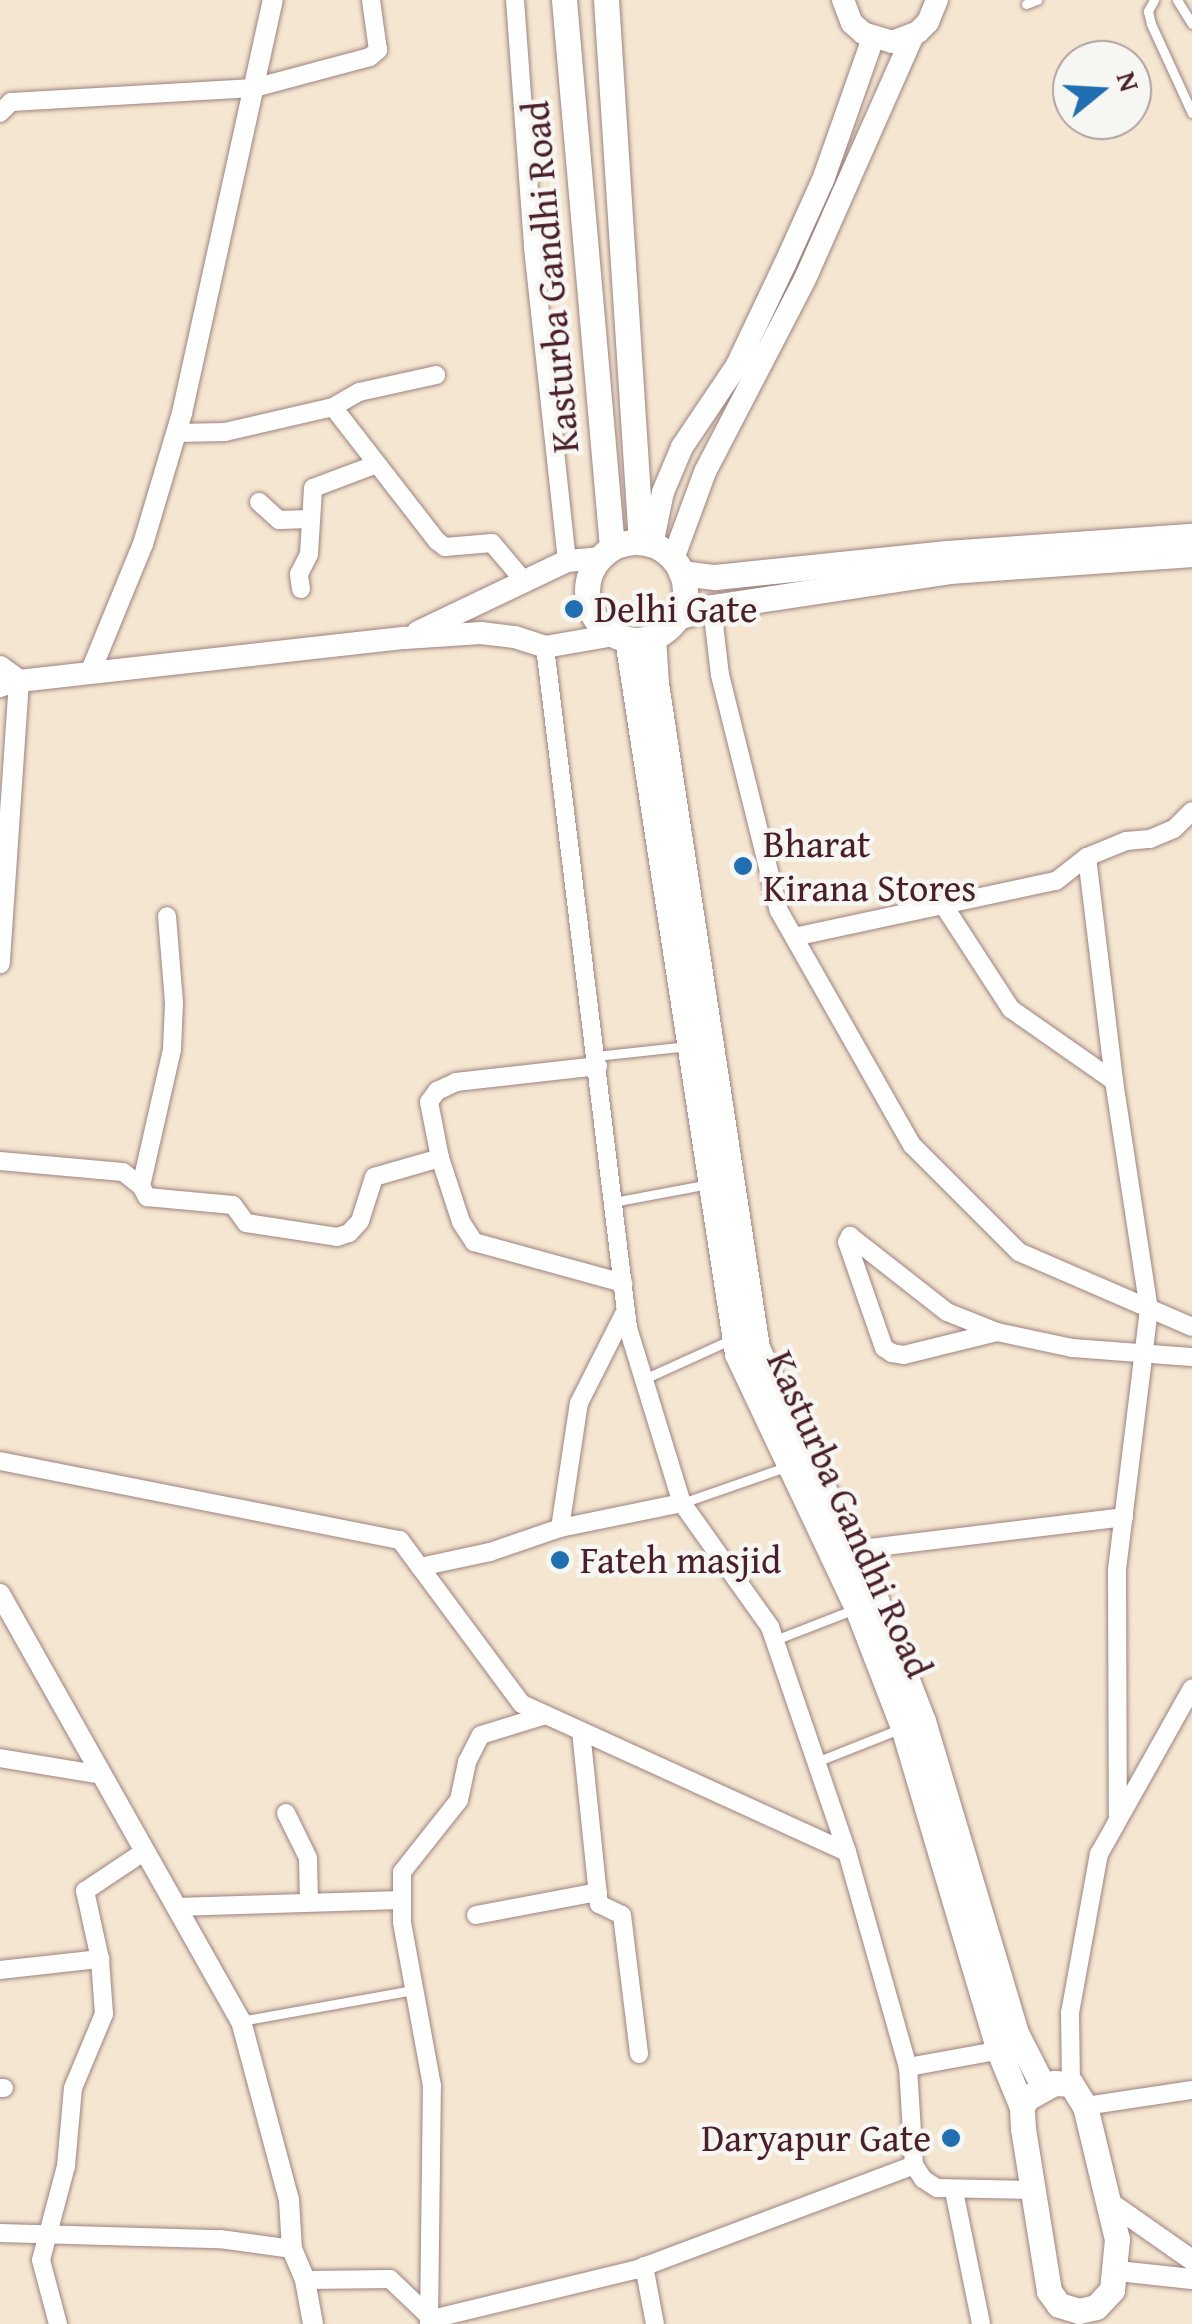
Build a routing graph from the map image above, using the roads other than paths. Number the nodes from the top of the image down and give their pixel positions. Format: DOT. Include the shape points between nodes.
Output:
graph roads {
  1 [pos="273,0"];
  2 [pos="370,0"];
  3 [pos="515,0"];
  4 [pos="564,0"];
  5 [pos="606,0"];
  6 [pos="843,0"];
  7 [pos="937,0"];
  8 [pos="1038,0"];
  9 [pos="1154,0"];
  10 [pos="1176,0"];
  11 [pos="1026,4"];
  12 [pos="1192,24"];
  13 [pos="913,35"];
  14 [pos="873,38"];
  15 [pos="254,88"];
  16 [pos="0,113"];
  17 [pos="1192,113"];
  18 [pos="436,375"];
  19 [pos="333,407"];
  20 [pos="177,432"];
  21 [pos="377,464"];
  22 [pos="259,502"];
  23 [pos="310,518"];
  24 [pos="1192,536"];
  25 [pos="606,553"];
  26 [pos="1192,554"];
  27 [pos="662,555"];
  28 [pos="566,561"];
  29 [pos="524,582"];
  30 [pos="302,589"];
  31 [pos="712,607"];
  32 [pos="677,618"];
  33 [pos="631,637"];
  34 [pos="406,638"];
  35 [pos="545,647"];
  36 [pos="90,673"];
  37 [pos="6,678"];
  38 [pos="8,755"];
  39 [pos="1192,812"];
  40 [pos="1088,857"];
  41 [pos="944,906"];
  42 [pos="167,916"];
  43 [pos="794,937"];
  44 [pos="0,963"];
  45 [pos="690,1046"];
  46 [pos="597,1061"];
  47 [pos="1114,1081"];
  48 [pos="440,1158"];
  49 [pos="0,1161"];
  50 [pos="711,1184"];
  51 [pos="141,1186"];
  52 [pos="614,1202"];
  53 [pos="623,1283"];
  54 [pos="1149,1309"];
  55 [pos="626,1310"];
  56 [pos="1192,1327"];
  57 [pos="997,1332"];
  58 [pos="734,1338"];
  59 [pos="1143,1356"];
  60 [pos="1192,1357"];
  61 [pos="644,1380"];
  62 [pos="0,1461"];
  63 [pos="788,1466"];
  64 [pos="682,1504"];
  65 [pos="1124,1517"];
  66 [pos="560,1528"];
  67 [pos="852,1550"];
  68 [pos="420,1566"];
  69 [pos="0,1594"];
  70 [pos="857,1608"];
  71 [pos="775,1640"];
  72 [pos="1192,1688"];
  73 [pos="546,1715"];
  74 [pos="903,1728"];
  75 [pos="581,1731"];
  76 [pos="0,1758"];
  77 [pos="816,1762"];
  78 [pos="102,1775"];
  79 [pos="286,1813"];
  80 [pos="1118,1820"];
  81 [pos="145,1852"];
  82 [pos="847,1852"];
  83 [pos="598,1892"];
  84 [pos="401,1900"];
  85 [pos="309,1902"];
  86 [pos="176,1907"];
  87 [pos="476,1915"];
  88 [pos="100,1958"];
  89 [pos="0,1970"];
  90 [pos="414,1990"];
  91 [pos="241,2020"];
  92 [pos="1011,2048"];
  93 [pos="639,2054"];
  94 [pos="908,2067"];
  95 [pos="1043,2086"];
  96 [pos="1192,2090"];
  97 [pos="1078,2095"];
  98 [pos="1022,2108"];
  99 [pos="914,2165"];
  100 [pos="1032,2190"];
  101 [pos="954,2192"];
  102 [pos="1112,2204"];
  103 [pos="0,2233"];
  104 [pos="50,2234"];
  105 [pos="292,2249"];
  106 [pos="1192,2260"];
  107 [pos="644,2266"];
  108 [pos="1118,2272"];
  109 [pos="1192,2279"];
  110 [pos="305,2280"];
  111 [pos="1054,2311"];
  112 [pos="1097,2315"];
  113 [pos="430,2322"];
  114 [pos="58,2324"];
  115 [pos="313,2324"];
  116 [pos="655,2324"];
  117 [pos="981,2324"];
  1 -- 15 [label="street"];
  2 -- 15 [label="street" via="376,55"];
  3 -- 28 [label="street"];
  4 -- 25 [label="main road, Kasturba Gandhi Road"];
  5 -- 27 [label="main road, Kasturba Gandhi Road"];
  6 -- 14 [label="main road" via="852,23"];
  7 -- 13 [label="main road" via="928,22"];
  8 -- 11 [label="lane"];
  9 -- 17 [label="lane" via="1151,24"];
  10 -- 12 [label="lane"];
  13 -- 14 [label="main road" via="892,42"];
  13 -- 27 [label="main road" via="805,280"];
  14 -- 27 [label="main road" via="786,264 663,492"];
  15 -- 16 [label="street" via="11,102"];
  15 -- 20 [label="street"];
  18 -- 19 [label="street" via="359,392"];
  19 -- 20 [label="street" via="225,432"];
  19 -- 21 [label="street"];
  20 -- 36 [label="street" via="143,544"];
  21 -- 23 [label="street" via="312,488"];
  21 -- 29 [label="street" via="445,547 492,543"];
  22 -- 23 [label="street" via="279,520"];
  23 -- 30 [label="street"];
  24 -- 27 [label="main road" via="715,577"];
  25 -- 27 [label="main road"];
  25 -- 28 [label="main road"];
  25 -- 33 [label="main road" via="592,570 592,614"];
  26 -- 31 [label="main road" via="949,571"];
  27 -- 32 [label="main road" via="684,604"];
  28 -- 29 [label="main road"];
  29 -- 34 [label="main road"];
  31 -- 32 [label="main road"];
  31 -- 43 [label="street" via="720,675 780,911"];
  32 -- 33 [label="main road"];
  33 -- 35 [label="main road"];
  33 -- 45 [label="main road, Kasturba Gandhi Road"];
  33 -- 67 [label="main road, Kasturba Gandhi Road" via="656,683 757,1348"];
  34 -- 35 [label="main road" via="480,633"];
  34 -- 36 [label="main road"];
  35 -- 46 [label="street"];
  36 -- 37 [label="main road"];
  37 -- 38 [label="street"];
  38 -- 44 [label="street"];
  39 -- 40 [label="street" via="1174,830"];
  40 -- 41 [label="street" via="1056,881"];
  40 -- 47 [label="street"];
  41 -- 43 [label="street"];
  41 -- 47 [label="street" via="1011,1009"];
  42 -- 51 [label="street" via="172,1049"];
  43 -- 54 [label="street" via="912,1146 1019,1252"];
  45 -- 46 [label="lane"];
  45 -- 50 [label="main road, Kasturba Gandhi Road"];
  46 -- 48 [label="street" via="456,1082 437,1092 430,1102"];
  46 -- 52 [label="street"];
  47 -- 54 [label="street"];
  48 -- 51 [label="street" via="374,1177 360,1220 337,1237 246,1222 233,1205 147,1197"];
  48 -- 53 [label="street" via="474,1242"];
  49 -- 51 [label="street" via="123,1172"];
  50 -- 52 [label="lane"];
  50 -- 58 [label="main road, Kasturba Gandhi Road"];
  52 -- 53 [label="street"];
  53 -- 55 [label="street"];
  54 -- 56 [label="street"];
  54 -- 59 [label="street"];
  55 -- 61 [label="street"];
  55 -- 66 [label="street" via="580,1403"];
  57 -- 57 [label="street" via="947,1312 850,1236 884,1348 904,1355"];
  57 -- 59 [label="street"];
  58 -- 61 [label="lane"];
  58 -- 63 [label="main road, Kasturba Gandhi Road"];
  59 -- 60 [label="street"];
  59 -- 65 [label="street"];
  61 -- 64 [label="street"];
  62 -- 68 [label="street" via="400,1540"];
  63 -- 64 [label="lane"];
  63 -- 70 [label="main road, Kasturba Gandhi Road"];
  64 -- 66 [label="street"];
  64 -- 71 [label="street"];
  65 -- 67 [label="street"];
  65 -- 80 [label="street" via="1117,1570"];
  66 -- 68 [label="street"];
  67 -- 92 [label="main road, Kasturba Gandhi Road" via="923,1721"];
  68 -- 73 [label="street" via="522,1704"];
  69 -- 78 [label="street"];
  70 -- 71 [label="lane"];
  70 -- 74 [label="main road, Kasturba Gandhi Road"];
  71 -- 77 [label="street"];
  72 -- 80 [label="street"];
  73 -- 75 [label="street"];
  73 -- 84 [label="street" via="481,1735 459,1800 402,1872"];
  74 -- 77 [label="lane"];
  74 -- 92 [label="main road, Kasturba Gandhi Road"];
  75 -- 82 [label="street"];
  75 -- 83 [label="street"];
  76 -- 78 [label="street"];
  77 -- 82 [label="street"];
  78 -- 81 [label="street"];
  79 -- 85 [label="street" via="308,1858"];
  80 -- 97 [label="street" via="1099,1854 1070,2013"];
  81 -- 86 [label="street"];
  81 -- 88 [label="street" via="85,1891"];
  82 -- 94 [label="street"];
  83 -- 87 [label="street"];
  83 -- 93 [label="street" via="599,1904 622,1915"];
  84 -- 85 [label="street"];
  84 -- 90 [label="street"];
  85 -- 86 [label="street"];
  86 -- 91 [label="street"];
  88 -- 89 [label="street"];
  88 -- 104 [label="street" via="104,2014 73,2088 66,2166"];
  90 -- 91 [label="lane"];
  90 -- 113 [label="street" via="432,2086"];
  91 -- 105 [label="street" via="289,2200"];
  92 -- 94 [label="street"];
  92 -- 95 [label="main road, Kasturba Gandhi Road"];
  92 -- 98 [label="main road, Kasturba Gandhi Road"];
  94 -- 99 [label="street"];
  95 -- 97 [label="main road"];
  95 -- 98 [label="main road"];
  96 -- 97 [label="street"];
  97 -- 102 [label="main road"];
  98 -- 100 [label="main road, Kasturba Gandhi Road"];
  99 -- 101 [label="street" via="923,2179"];
  99 -- 107 [label="street"];
  100 -- 101 [label="street"];
  100 -- 111 [label="main road, Kasturba Gandhi Road"];
  101 -- 117 [label="street"];
  102 -- 106 [label="street"];
  102 -- 108 [label="main road"];
  103 -- 104 [label="street"];
  104 -- 105 [label="street"];
  104 -- 114 [label="street" via="41,2260"];
  105 -- 110 [label="street"];
  107 -- 113 [label="street"];
  107 -- 116 [label="street"];
  108 -- 109 [label="street"];
  108 -- 112 [label="main road"];
  110 -- 113 [label="street" via="390,2279"];
  110 -- 115 [label="street"];
  111 -- 112 [label="main road"];
}
